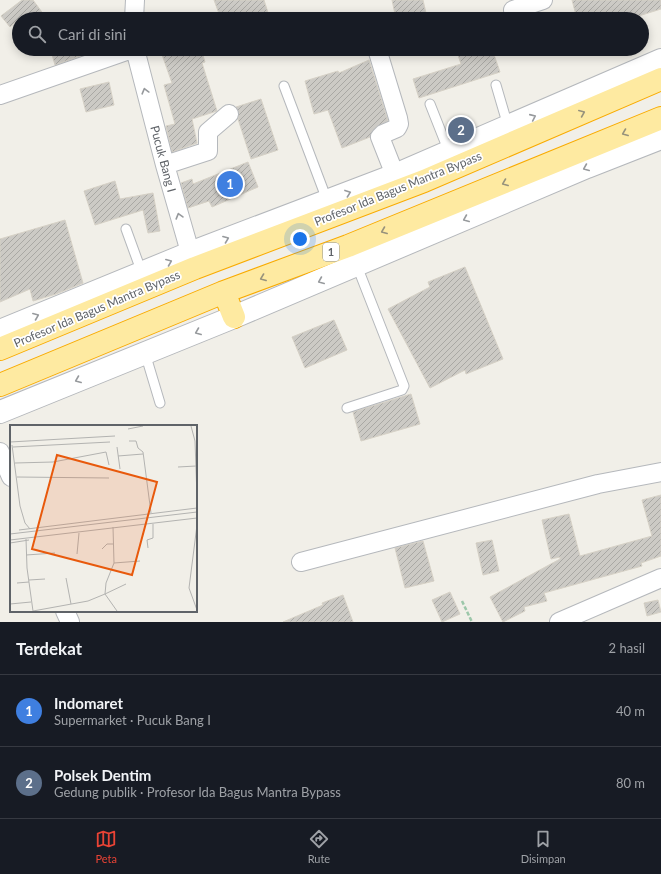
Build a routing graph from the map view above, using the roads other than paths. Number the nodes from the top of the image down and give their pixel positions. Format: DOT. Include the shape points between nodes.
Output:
graph roads {
  1 [pos="543,0"];
  2 [pos="513,10"];
  3 [pos="113,56"];
  4 [pos="135,56"];
  5 [pos="379,56"];
  6 [pos="661,60"];
  7 [pos="661,79"];
  8 [pos="284,86"];
  9 [pos="496,86"];
  10 [pos="0,95"];
  11 [pos="430,104"];
  12 [pos="229,114"];
  13 [pos="661,118"];
  14 [pos="508,128"];
  15 [pos="539,131"];
  16 [pos="661,138"];
  17 [pos="453,160"];
  18 [pos="558,160"];
  19 [pos="165,165"];
  20 [pos="395,175"];
  21 [pos="327,200"];
  22 [pos="126,229"];
  23 [pos="192,261"];
  24 [pos="357,266"];
  25 [pos="142,273"];
  26 [pos="224,292"];
  27 [pos="234,317"];
  28 [pos="0,331"];
  29 [pos="0,349"];
  30 [pos="145,353"];
  31 [pos="0,385"];
  32 [pos="160,404"];
  33 [pos="347,408"];
  34 [pos="0,412"];
  35 [pos="0,452"];
  36 [pos="661,472"];
  37 [pos="10,475"];
  38 [pos="301,562"];
  39 [pos="661,578"];
  40 [pos="65,612"];
  41 [pos="70,622"];
  42 [pos="559,622"];
  1 -- 2 [label="street"];
  3 -- 10 [label="street"];
  19 -- 4 [label="street, Pucuk Bang I, one-way"];
  5 -- 20 [label="street" via="399,124 397,128 380,137"];
  14 -- 6 [label="street, one-way"];
  15 -- 7 [label="highway, Profesor Ida Bagus Mantra Bypass, one-way"];
  8 -- 21 [label="lane"];
  9 -- 14 [label="lane"];
  11 -- 17 [label="lane"];
  12 -- 19 [label="street" via="208,132 208,151"];
  13 -- 18 [label="highway, 1, one-way"];
  14 -- 17 [label="street"];
  15 -- 17 [label="highway, Profesor Ida Bagus Mantra Bypass"];
  15 -- 18 [label="highway"];
  16 -- 24 [label="street, one-way" via="579,170"];
  17 -- 20 [label="street"];
  17 -- 23 [label="highway, Profesor Ida Bagus Mantra Bypass"];
  18 -- 26 [label="highway, 1, one-way" via="355,243"];
  23 -- 19 [label="street, Pucuk Bang I, one-way"];
  21 -- 20 [label="street, one-way"];
  23 -- 21 [label="street, one-way"];
  22 -- 25 [label="lane"];
  25 -- 23 [label="street, one-way"];
  23 -- 29 [label="highway, Profesor Ida Bagus Mantra Bypass"];
  24 -- 27 [label="street, one-way"];
  24 -- 33 [label="lane" via="404,386 402,390"];
  28 -- 25 [label="street, one-way"];
  26 -- 27 [label="highway"];
  26 -- 31 [label="highway, 1"];
  27 -- 30 [label="street, one-way"];
  30 -- 32 [label="lane"];
  30 -- 34 [label="street, one-way"];
  35 -- 37 [label="street"];
  36 -- 38 [label="street" via="598,484"];
  39 -- 42 [label="street"];
  40 -- 41 [label="street"];
}
